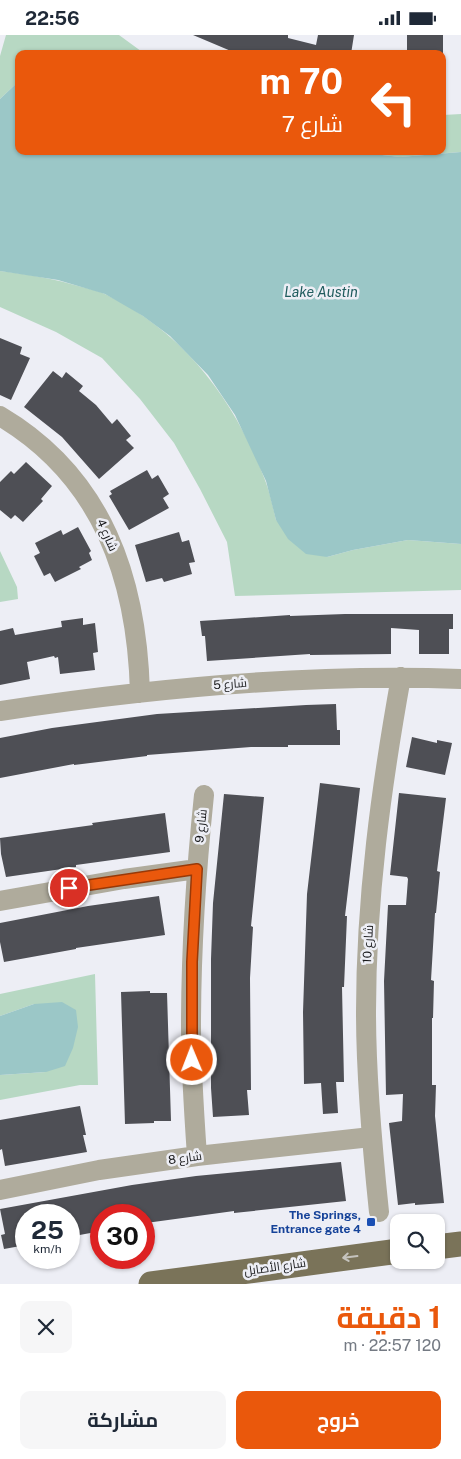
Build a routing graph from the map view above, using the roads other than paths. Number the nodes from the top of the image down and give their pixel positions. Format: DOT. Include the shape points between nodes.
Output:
graph roads {
  1 [pos="0,417"];
  2 [pos="402,677"];
  3 [pos="461,679"];
  4 [pos="140,693"];
  5 [pos="0,711"];
  6 [pos="204,795"];
  7 [pos="197,869"];
  8 [pos="0,901"];
  9 [pos="371,1137"];
  10 [pos="197,1156"];
  11 [pos="0,1190"];
  12 [pos="379,1212"];
  13 [pos="461,1244"];
  14 [pos="445,1246"];
  15 [pos="390,1252"];
  16 [pos="150,1284"];
  1 -- 4 [label="street, شارع 4" via="53,456 93,504 118,560 133,615"];
  2 -- 3 [label="street, شارع 5"];
  2 -- 4 [label="street, شارع 5" via="228,684"];
  2 -- 9 [label="street, شارع 10" via="378,816 367,950"];
  4 -- 5 [label="street, شارع 5"];
  6 -- 7 [label="street, شارع 9"];
  7 -- 8 [label="street"];
  7 -- 10 [label="street, شارع 9" via="191,1027"];
  9 -- 10 [label="street, شارع 8"];
  9 -- 12 [label="street, شارع 10"];
  10 -- 11 [label="street, شارع 8" via="99,1170"];
  13 -- 14 [label="main road"];
  15 -- 16 [label="main road, شارع الأصايل, one-way"];
}
